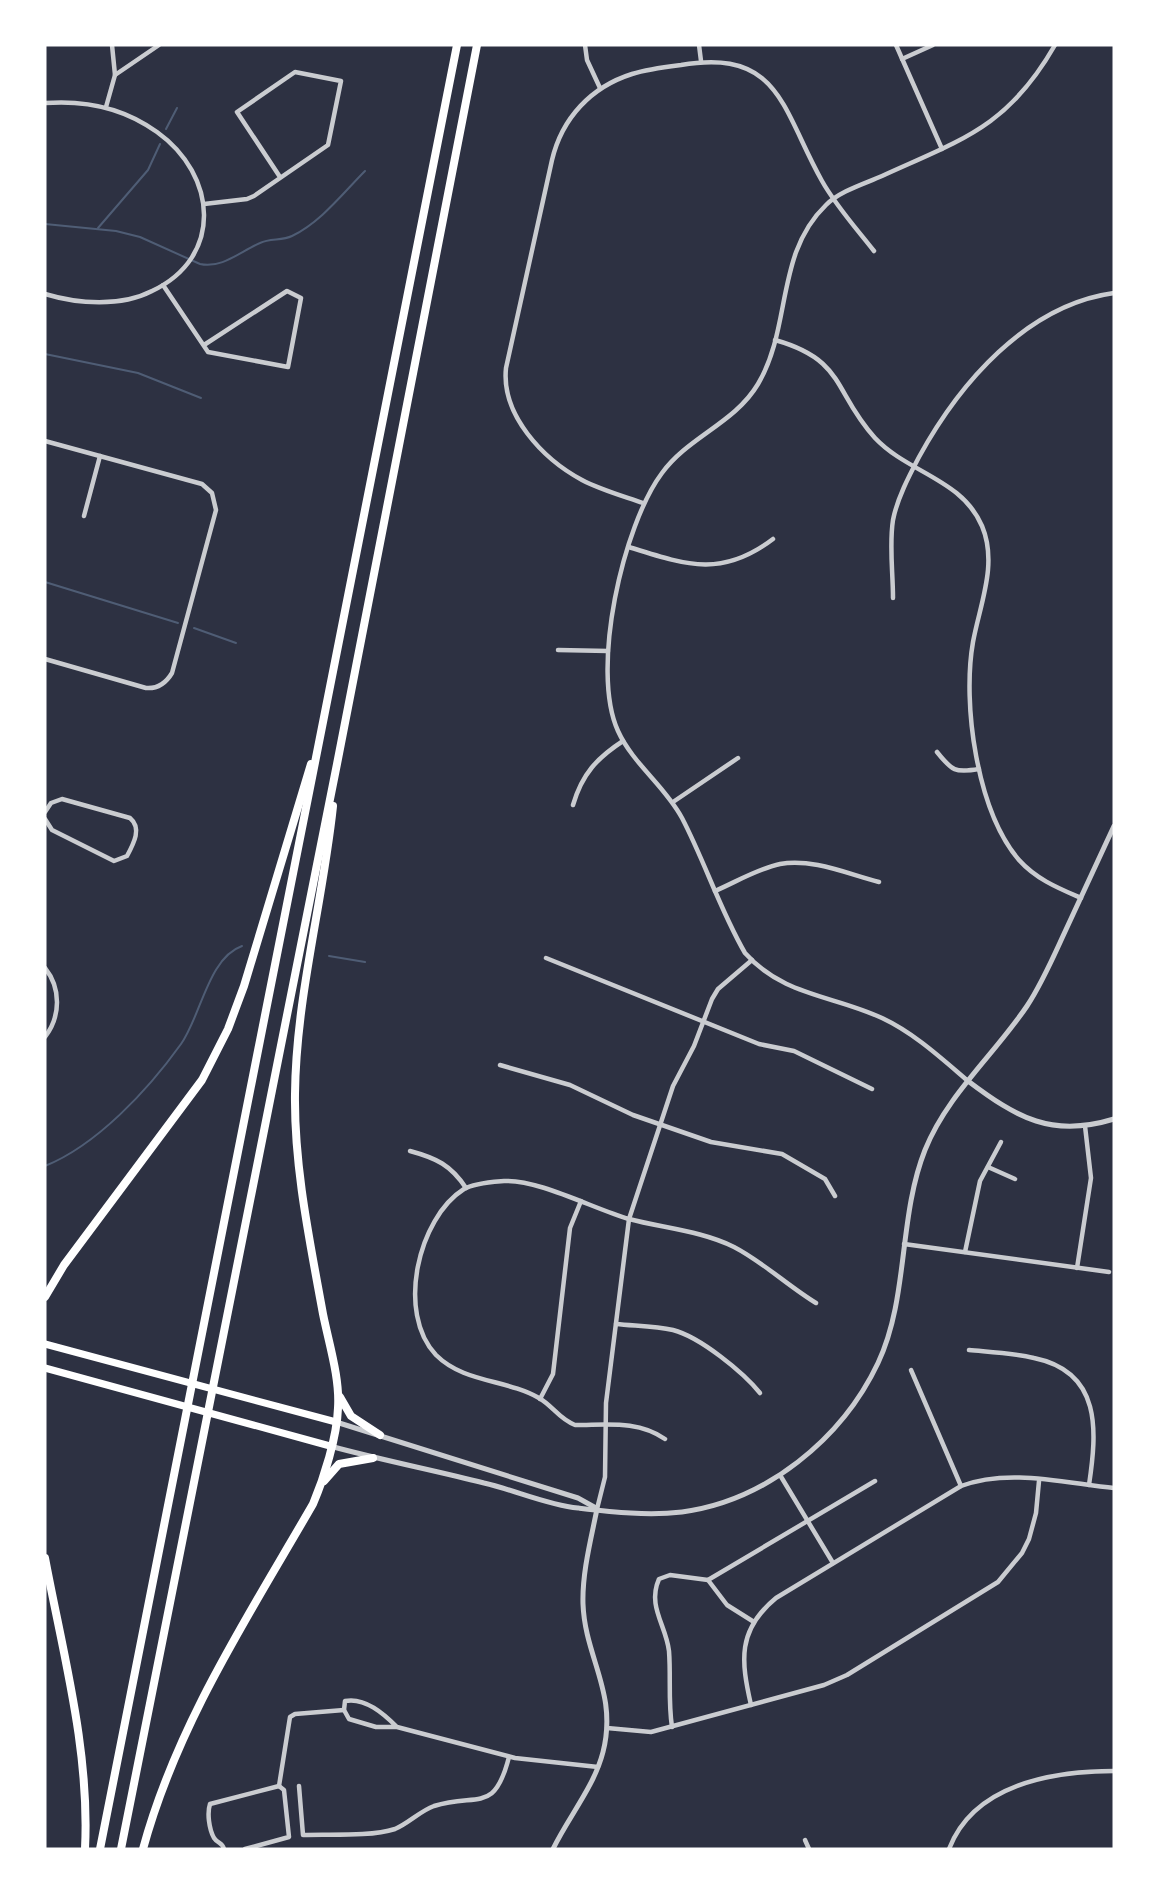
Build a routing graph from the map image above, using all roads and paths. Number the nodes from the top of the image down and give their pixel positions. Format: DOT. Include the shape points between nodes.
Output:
graph roads {
  1 [pos="112,45"];
  2 [pos="159,45"];
  3 [pos="457,45"];
  4 [pos="477,45"];
  5 [pos="585,45"];
  6 [pos="699,45"];
  7 [pos="896,45"];
  8 [pos="933,45"];
  9 [pos="1055,45"];
  10 [pos="902,58"];
  11 [pos="702,61"];
  12 [pos="115,75"];
  13 [pos="600,88"];
  14 [pos="45,103"];
  15 [pos="106,107"];
  16 [pos="942,149"];
  17 [pos="280,177"];
  18 [pos="833,199"];
  19 [pos="204,204"];
  20 [pos="874,251"];
  21 [pos="163,285"];
  22 [pos="1114,293"];
  23 [pos="45,294"];
  24 [pos="775,340"];
  25 [pos="204,345"];
  26 [pos="45,441"];
  27 [pos="100,456"];
  28 [pos="914,466"];
  29 [pos="643,503"];
  30 [pos="84,516"];
  31 [pos="773,538"];
  32 [pos="629,547"];
  33 [pos="893,598"];
  34 [pos="558,650"];
  35 [pos="608,651"];
  36 [pos="45,659"];
  37 [pos="323,723"];
  38 [pos="623,741"];
  39 [pos="937,752"];
  40 [pos="738,758"];
  41 [pos="338,764"];
  42 [pos="979,769"];
  43 [pos="673,802"];
  44 [pos="573,805"];
  45 [pos="45,812"];
  46 [pos="45,819"];
  47 [pos="1114,826"];
  48 [pos="879,882"];
  49 [pos="716,891"];
  50 [pos="1081,898"];
  51 [pos="546,958"];
  52 [pos="752,960"];
  53 [pos="45,968"];
  54 [pos="702,1021"];
  55 [pos="45,1037"];
  56 [pos="500,1065"];
  57 [pos="968,1081"];
  58 [pos="872,1089"];
  59 [pos="1114,1119"];
  60 [pos="659,1124"];
  61 [pos="1085,1126"];
  62 [pos="1001,1142"];
  63 [pos="410,1151"];
  64 [pos="988,1167"];
  65 [pos="1015,1179"];
  66 [pos="466,1188"];
  67 [pos="835,1196"];
  68 [pos="581,1201"];
  69 [pos="629,1219"];
  70 [pos="904,1244"];
  71 [pos="965,1252"];
  72 [pos="1077,1268"];
  73 [pos="1109,1272"];
  74 [pos="46,1294"];
  75 [pos="816,1303"];
  76 [pos="616,1324"];
  77 [pos="45,1344"];
  78 [pos="969,1350"];
  79 [pos="45,1368"];
  80 [pos="911,1370"];
  81 [pos="338,1393"];
  82 [pos="760,1393"];
  83 [pos="540,1399"];
  84 [pos="336,1422"];
  85 [pos="606,1425"];
  86 [pos="380,1435"];
  87 [pos="665,1439"];
  88 [pos="330,1446"];
  89 [pos="373,1458"];
  90 [pos="780,1475"];
  91 [pos="1039,1480"];
  92 [pos="875,1481"];
  93 [pos="321,1484"];
  94 [pos="1089,1485"];
  95 [pos="961,1486"];
  96 [pos="1114,1488"];
  97 [pos="597,1509"];
  98 [pos="808,1521"];
  99 [pos="45,1558"];
  100 [pos="833,1563"];
  101 [pos="708,1580"];
  102 [pos="754,1622"];
  103 [pos="751,1706"];
  104 [pos="344,1710"];
  105 [pos="398,1727"];
  106 [pos="672,1727"];
  107 [pos="607,1728"];
  108 [pos="509,1757"];
  109 [pos="598,1767"];
  110 [pos="1114,1771"];
  111 [pos="279,1786"];
  112 [pos="299,1786"];
  113 [pos="805,1840"];
  114 [pos="85,1849"];
  115 [pos="100,1849"];
  116 [pos="121,1849"];
  117 [pos="143,1849"];
  118 [pos="224,1849"];
  119 [pos="246,1849"];
  120 [pos="553,1849"];
  121 [pos="809,1849"];
  122 [pos="949,1849"];
  1 -- 12 [label="street"];
  2 -- 12 [label="street"];
  3 -- 37 [label="highway"];
  4 -- 41 [label="highway"];
  5 -- 13 [label="street" via="587,60"];
  6 -- 11 [label="street"];
  7 -- 10 [label="street"];
  8 -- 10 [label="street"];
  9 -- 16 [label="street" via="1035,78 1005,111 971,136"];
  10 -- 16 [label="street"];
  11 -- 13 [label="street" via="636,72"];
  11 -- 18 [label="street" via="743,66 770,84"];
  12 -- 15 [label="street"];
  13 -- 29 [label="street" via="569,118 555,149 505,386 516,417 555,461 585,482"];
  14 -- 15 [label="street"];
  15 -- 19 [label="street" via="144,123 177,148 195,172"];
  16 -- 18 [label="street"];
  17 -- 17 [label="street" via="328,145 340,81 296,72 237,112"];
  17 -- 19 [label="street" via="248,199"];
  18 -- 20 [label="street"];
  18 -- 24 [label="street" via="814,219 796,249"];
  19 -- 21 [label="street" via="196,248"];
  21 -- 23 [label="street" via="135,297 98,302"];
  21 -- 25 [label="street"];
  22 -- 28 [label="street" via="1062,310 998,352 951,405"];
  24 -- 28 [label="street" via="805,350 823,362 873,435"];
  24 -- 29 [label="street" via="762,378 749,398 668,465"];
  25 -- 25 [label="street" via="208,352 288,367 301,297 287,291"];
  26 -- 27 [label="street"];
  27 -- 30 [label="street"];
  27 -- 36 [label="street" via="209,489 216,510 200,572 172,673 162,685 146,688"];
  28 -- 33 [label="street" via="893,519"];
  28 -- 42 [label="street" via="964,499 981,526 987,547 988,573 969,672 970,720"];
  29 -- 32 [label="street"];
  31 -- 32 [label="street" via="735,562 707,566 683,564"];
  32 -- 35 [label="street" via="615,597"];
  34 -- 35 [label="street"];
  35 -- 38 [label="street" via="609,702"];
  37 -- 74 [label="highway" via="228,1029 202,1080"];
  37 -- 115 [label="highway"];
  38 -- 43 [label="street"];
  38 -- 44 [label="street" via="587,771"];
  39 -- 42 [label="street" via="950,768"];
  40 -- 43 [label="street"];
  41 -- 81 [label="highway" via="297,1045 295,1095 311,1249"];
  41 -- 116 [label="highway"];
  42 -- 50 [label="street" via="1003,833 1018,858 1049,884"];
  43 -- 49 [label="street"];
  45 -- 46 [label="street" via="51,803 62,800 130,818 136,832 127,855 114,861 52,830"];
  47 -- 50 [label="street"];
  48 -- 49 [label="street" via="814,864 794,863 770,867"];
  49 -- 52 [label="street" via="740,944"];
  50 -- 57 [label="street" via="1036,992"];
  51 -- 54 [label="street"];
  52 -- 54 [label="street" via="718,989"];
  52 -- 57 [label="street" via="778,982 899,1027"];
  53 -- 55 [label="street" via="54,984 57,1004"];
  54 -- 58 [label="street" via="759,1044 794,1051"];
  54 -- 60 [label="street"];
  56 -- 60 [label="street" via="570,1084 609,1105"];
  57 -- 61 [label="street" via="1022,1118 1056,1126"];
  57 -- 70 [label="street" via="953,1099 925,1149"];
  59 -- 61 [label="street"];
  60 -- 67 [label="street" via="711,1142 782,1154 825,1179"];
  60 -- 69 [label="street"];
  61 -- 72 [label="street" via="1090,1178"];
  62 -- 64 [label="street"];
  63 -- 66 [label="street" via="451,1167"];
  64 -- 65 [label="street"];
  64 -- 71 [label="street" via="974,1204"];
  66 -- 68 [label="street" via="507,1181"];
  66 -- 83 [label="street" via="441,1208 426,1235 417,1278 418,1321 434,1353 448,1366"];
  68 -- 69 [label="street"];
  68 -- 83 [label="street" via="570,1228 553,1374"];
  69 -- 75 [label="street" via="733,1246"];
  69 -- 76 [label="street"];
  70 -- 71 [label="street"];
  70 -- 90 [label="street" via="893,1319 878,1362 837,1425 815,1449"];
  71 -- 72 [label="street"];
  72 -- 73 [label="street"];
  76 -- 82 [label="street" via="686,1335 749,1380"];
  76 -- 85 [label="street"];
  77 -- 84 [label="highway"];
  78 -- 94 [label="street" via="1052,1363 1083,1388 1095,1425"];
  79 -- 88 [label="highway"];
  80 -- 95 [label="street"];
  81 -- 84 [label="highway"];
  81 -- 86 [label="highway" via="351,1416"];
  83 -- 85 [label="street" via="567,1422"];
  84 -- 86 [label="street"];
  84 -- 88 [label="highway"];
  85 -- 87 [label="street" via="645,1427"];
  85 -- 97 [label="street" via="604,1477"];
  86 -- 97 [label="street" via="578,1498"];
  88 -- 89 [label="street"];
  88 -- 93 [label="highway"];
  89 -- 93 [label="highway" via="339,1464"];
  89 -- 97 [label="street" via="576,1508"];
  90 -- 97 [label="street" via="729,1500 683,1511 635,1514"];
  90 -- 98 [label="street"];
  91 -- 94 [label="street"];
  91 -- 95 [label="street" via="998,1478"];
  91 -- 103 [label="street" via="1029,1539 998,1582 847,1675"];
  92 -- 98 [label="street"];
  93 -- 117 [label="highway" via="189,1722 170,1764"];
  94 -- 96 [label="street"];
  95 -- 100 [label="street"];
  97 -- 107 [label="street" via="583,1604 605,1691"];
  98 -- 100 [label="street"];
  98 -- 101 [label="street"];
  99 -- 114 [label="highway" via="81,1752 87,1815"];
  100 -- 102 [label="street" via="776,1598"];
  101 -- 102 [label="street" via="727,1605"];
  101 -- 106 [label="street" via="670,1575 659,1579 654,1590 657,1618 668,1647"];
  102 -- 103 [label="street" via="743,1656"];
  103 -- 106 [label="street"];
  104 -- 105 [label="street" via="354,1721"];
  104 -- 105 [label="street" via="345,1701 359,1702 385,1715"];
  104 -- 111 [label="street" via="290,1717"];
  105 -- 108 [label="street"];
  106 -- 107 [label="street" via="651,1732"];
  107 -- 109 [label="street"];
  108 -- 109 [label="street"];
  108 -- 112 [label="street" via="502,1783 492,1793 479,1800 436,1805 383,1831 303,1835"];
  109 -- 120 [label="street"];
  110 -- 122 [label="street" via="1075,1771 1015,1786 980,1806"];
  111 -- 118 [label="street" via="210,1804 207,1812 214,1838"];
  111 -- 119 [label="street" via="284,1790 289,1837"];
  113 -- 121 [label="street"];
}
